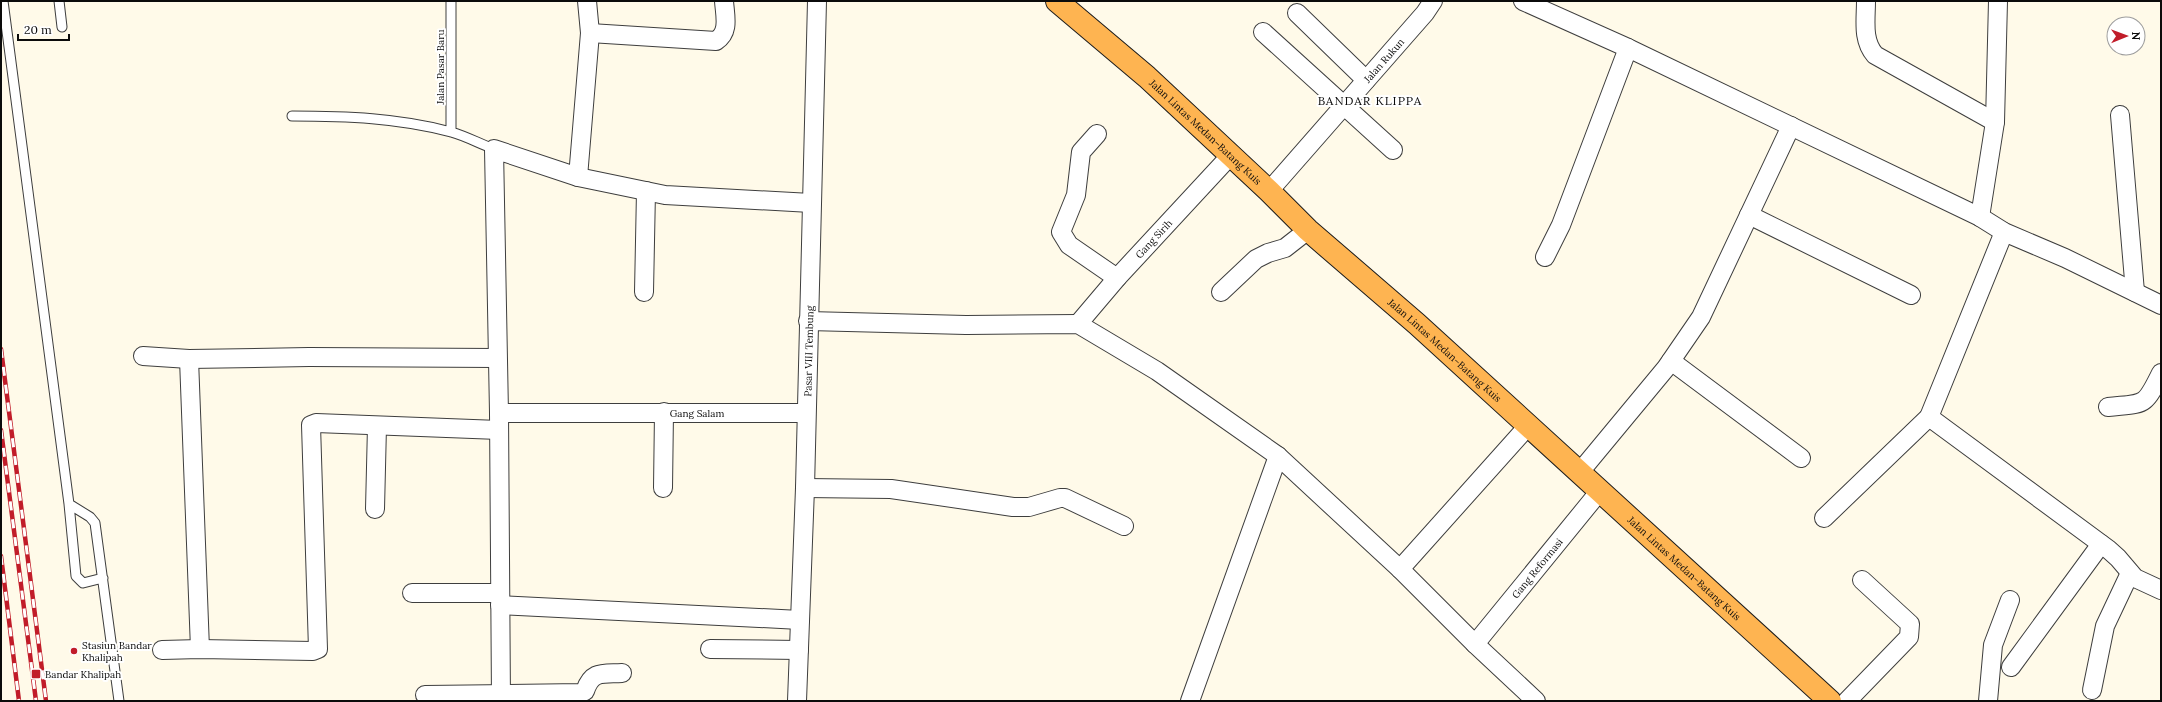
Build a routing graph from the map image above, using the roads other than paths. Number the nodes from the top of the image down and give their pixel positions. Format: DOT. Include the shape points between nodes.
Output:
graph roads {
  1 [pos="2,1"];
  2 [pos="58,1"];
  3 [pos="451,1"];
  4 [pos="587,1"];
  5 [pos="724,1"];
  6 [pos="817,1"];
  7 [pos="1057,1"];
  8 [pos="1433,1"];
  9 [pos="1523,1"];
  10 [pos="1866,1"];
  11 [pos="1998,1"];
  12 [pos="1297,13"];
  13 [pos="62,27"];
  14 [pos="1264,32"];
  15 [pos="590,33"];
  16 [pos="1628,48"];
  17 [pos="1366,80"];
  18 [pos="1344,104"];
  19 [pos="2120,115"];
  20 [pos="292,116"];
  21 [pos="1995,122"];
  22 [pos="1791,126"];
  23 [pos="451,132"];
  24 [pos="1097,134"];
  25 [pos="494,149"];
  26 [pos="1393,150"];
  27 [pos="1231,155"];
  28 [pos="578,177"];
  29 [pos="646,191"];
  30 [pos="1269,191"];
  31 [pos="811,203"];
  32 [pos="1749,215"];
  33 [pos="1980,217"];
  34 [pos="1308,230"];
  35 [pos="2004,232"];
  36 [pos="1545,257"];
  37 [pos="1117,278"];
  38 [pos="644,292"];
  39 [pos="1221,292"];
  40 [pos="2135,292"];
  41 [pos="1911,294"];
  42 [pos="2161,305"];
  43 [pos="808,321"];
  44 [pos="1078,324"];
  45 [pos="143,356"];
  46 [pos="497,358"];
  47 [pos="189,359"];
  48 [pos="1671,361"];
  49 [pos="2161,374"];
  50 [pos="2108,407"];
  51 [pos="664,412"];
  52 [pos="806,413"];
  53 [pos="1929,417"];
  54 [pos="499,422"];
  55 [pos="377,426"];
  56 [pos="1528,426"];
  57 [pos="1278,456"];
  58 [pos="1800,458"];
  59 [pos="1579,473"];
  60 [pos="664,488"];
  61 [pos="805,488"];
  62 [pos="1600,492"];
  63 [pos="69,504"];
  64 [pos="375,509"];
  65 [pos="1824,518"];
  66 [pos="1124,526"];
  67 [pos="2101,544"];
  68 [pos="1400,569"];
  69 [pos="2130,573"];
  70 [pos="103,578"];
  71 [pos="1862,580"];
  72 [pos="2161,590"];
  73 [pos="412,593"];
  74 [pos="500,599"];
  75 [pos="2010,600"];
  76 [pos="800,620"];
  77 [pos="1475,644"];
  78 [pos="200,649"];
  79 [pos="710,649"];
  80 [pos="162,650"];
  81 [pos="799,650"];
  82 [pos="2011,667"];
  83 [pos="622,673"];
  84 [pos="2092,690"];
  85 [pos="425,695"];
  86 [pos="501,698"];
  87 [pos="1821,698"];
  88 [pos="119,701"];
  89 [pos="798,701"];
  90 [pos="1190,701"];
  91 [pos="1536,701"];
  92 [pos="1847,701"];
  93 [pos="1988,701"];
  1 -- 63 [label="lane"];
  2 -- 13 [label="lane"];
  3 -- 23 [label="lane, Jalan Pasar Baru"];
  4 -- 15 [label="street"];
  5 -- 15 [label="street" via="726,29 723,37 716,42"];
  6 -- 31 [label="street, Pasar VIII Tembung"];
  7 -- 27 [label="highway, Jalan Lintas Medan–Batang Kuis" via="1147,77"];
  8 -- 17 [label="street, Jalan Rukun"];
  9 -- 16 [label="street"];
  10 -- 21 [label="street" via="1866,36 1875,55"];
  11 -- 21 [label="street"];
  12 -- 17 [label="street"];
  14 -- 18 [label="street"];
  15 -- 28 [label="street"];
  16 -- 22 [label="street"];
  16 -- 36 [label="street" via="1561,225"];
  17 -- 18 [label="street, Jalan Rukun"];
  18 -- 26 [label="street"];
  18 -- 30 [label="street, Jalan Rukun"];
  19 -- 40 [label="street"];
  20 -- 23 [label="lane" via="351,116"];
  21 -- 33 [label="street"];
  22 -- 32 [label="street"];
  22 -- 33 [label="street"];
  23 -- 25 [label="lane"];
  24 -- 37 [label="street" via="1080,152 1076,195 1061,232 1070,245"];
  25 -- 28 [label="street"];
  25 -- 46 [label="street"];
  27 -- 30 [label="highway, Jalan Lintas Medan–Batang Kuis"];
  27 -- 37 [label="street, Gang Sirih"];
  28 -- 29 [label="street"];
  29 -- 31 [label="street" via="665,195"];
  29 -- 38 [label="street"];
  30 -- 34 [label="highway, Jalan Lintas Medan–Batang Kuis"];
  31 -- 43 [label="street, Pasar VIII Tembung"];
  32 -- 41 [label="street"];
  32 -- 48 [label="street" via="1702,317"];
  33 -- 35 [label="street"];
  34 -- 39 [label="street" via="1285,248 1256,259"];
  34 -- 56 [label="highway, Jalan Lintas Medan–Batang Kuis" via="1417,324"];
  35 -- 40 [label="street"];
  35 -- 53 [label="street"];
  37 -- 44 [label="street, Gang Sirih"];
  40 -- 42 [label="street"];
  43 -- 44 [label="street" via="966,325"];
  43 -- 52 [label="street, Pasar VIII Tembung"];
  44 -- 57 [label="street" via="1157,372"];
  45 -- 47 [label="street"];
  46 -- 47 [label="street"];
  46 -- 54 [label="street"];
  47 -- 78 [label="street"];
  48 -- 58 [label="street"];
  48 -- 59 [label="street"];
  49 -- 50 [label="street" via="2146,401"];
  51 -- 52 [label="street, Gang Salam"];
  51 -- 54 [label="street"];
  51 -- 60 [label="street, Gang Salam"];
  52 -- 61 [label="street, Pasar VIII Tembung"];
  53 -- 65 [label="street"];
  53 -- 67 [label="street"];
  54 -- 55 [label="street"];
  54 -- 74 [label="street"];
  55 -- 64 [label="street"];
  55 -- 78 [label="street" via="316,423 310,428 317,650"];
  56 -- 59 [label="highway, Jalan Lintas Medan–Batang Kuis"];
  56 -- 68 [label="street"];
  57 -- 68 [label="street"];
  57 -- 90 [label="street"];
  59 -- 62 [label="highway, Jalan Lintas Medan–Batang Kuis"];
  61 -- 66 [label="street" via="891,489 1013,507 1029,507 1066,498"];
  61 -- 76 [label="street, Pasar VIII Tembung"];
  62 -- 77 [label="street, Gang Reformasi"];
  62 -- 87 [label="highway, Jalan Lintas Medan–Batang Kuis"];
  63 -- 70 [label="lane" via="95,523"];
  63 -- 70 [label="lane" via="76,576 83,583"];
  67 -- 69 [label="street" via="2118,558"];
  67 -- 82 [label="street"];
  68 -- 77 [label="street"];
  69 -- 72 [label="street" via="2141,582"];
  69 -- 84 [label="street" via="2105,626"];
  70 -- 88 [label="lane"];
  71 -- 92 [label="street" via="1910,624 1911,631 1910,637"];
  73 -- 74 [label="street"];
  74 -- 76 [label="street"];
  74 -- 86 [label="street"];
  75 -- 93 [label="street" via="1993,645"];
  76 -- 81 [label="street, Pasar VIII Tembung"];
  77 -- 91 [label="street"];
  78 -- 80 [label="street"];
  79 -- 81 [label="street"];
  81 -- 89 [label="street, Pasar VIII Tembung"];
  83 -- 86 [label="street" via="594,676 581,693"];
  85 -- 86 [label="street"];
}
